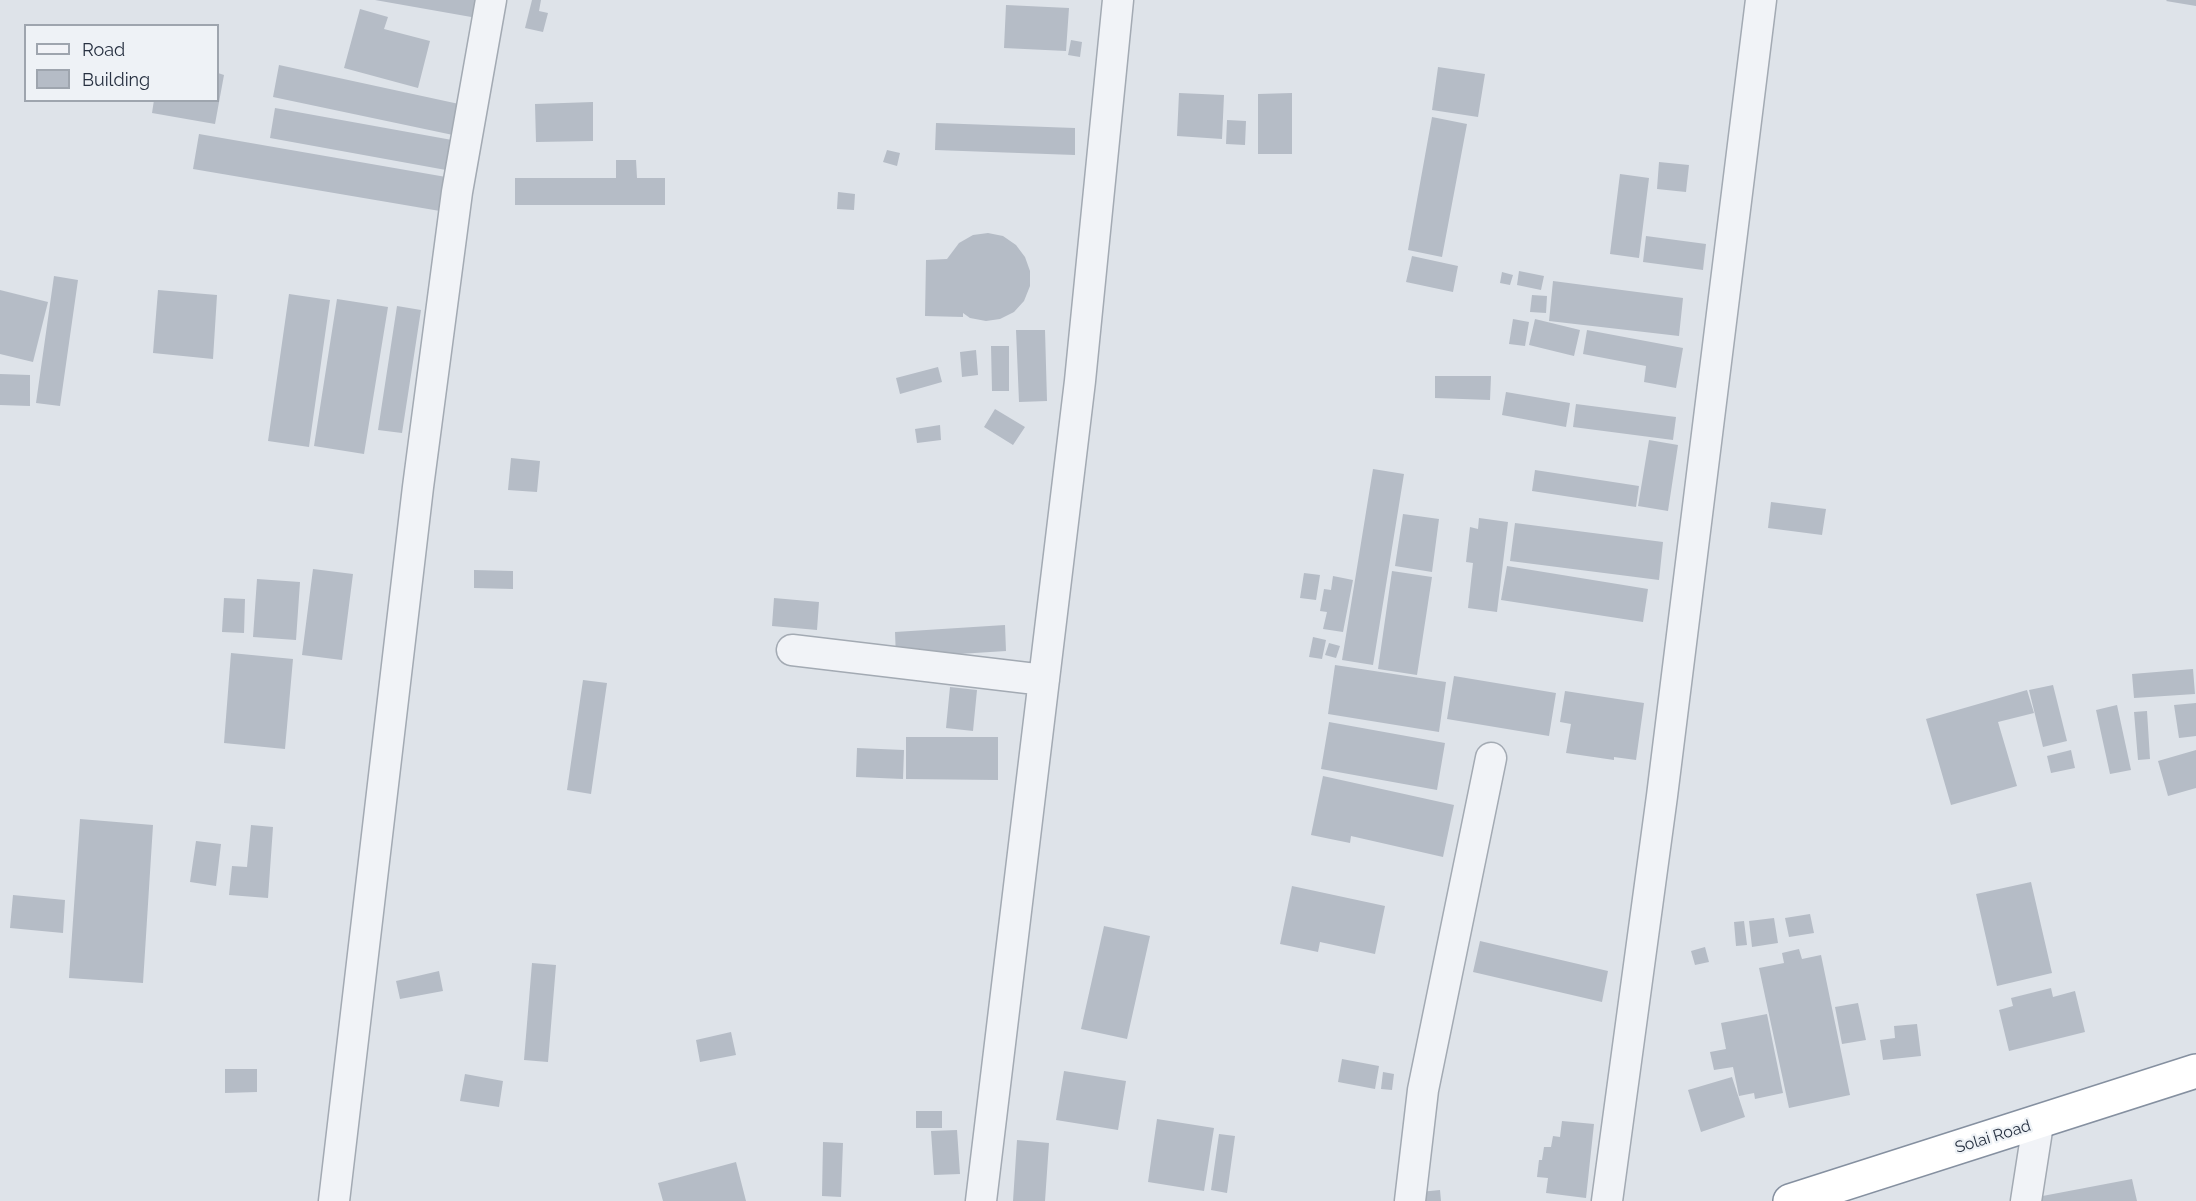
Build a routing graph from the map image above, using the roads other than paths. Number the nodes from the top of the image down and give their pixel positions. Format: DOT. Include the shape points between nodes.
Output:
graph roads {
  1 [pos="491,0"];
  2 [pos="1118,0"];
  3 [pos="1761,0"];
  4 [pos="792,650"];
  5 [pos="1044,680"];
  6 [pos="1491,758"];
  7 [pos="2196,1071"];
  8 [pos="2038,1124"];
  9 [pos="334,1201"];
  10 [pos="981,1201"];
  11 [pos="1410,1201"];
  12 [pos="1607,1201"];
  13 [pos="1790,1201"];
  14 [pos="2026,1201"];
  1 -- 9 [label="street" via="457,192 421,463"];
  2 -- 5 [label="street" via="1080,381"];
  3 -- 12 [label="street" via="1662,796"];
  4 -- 5 [label="street"];
  5 -- 10 [label="street"];
  6 -- 11 [label="street" via="1422,1090"];
  7 -- 8 [label="highway, Solai Road"];
  8 -- 13 [label="highway, Solai Road"];
  8 -- 14 [label="street"];
}
